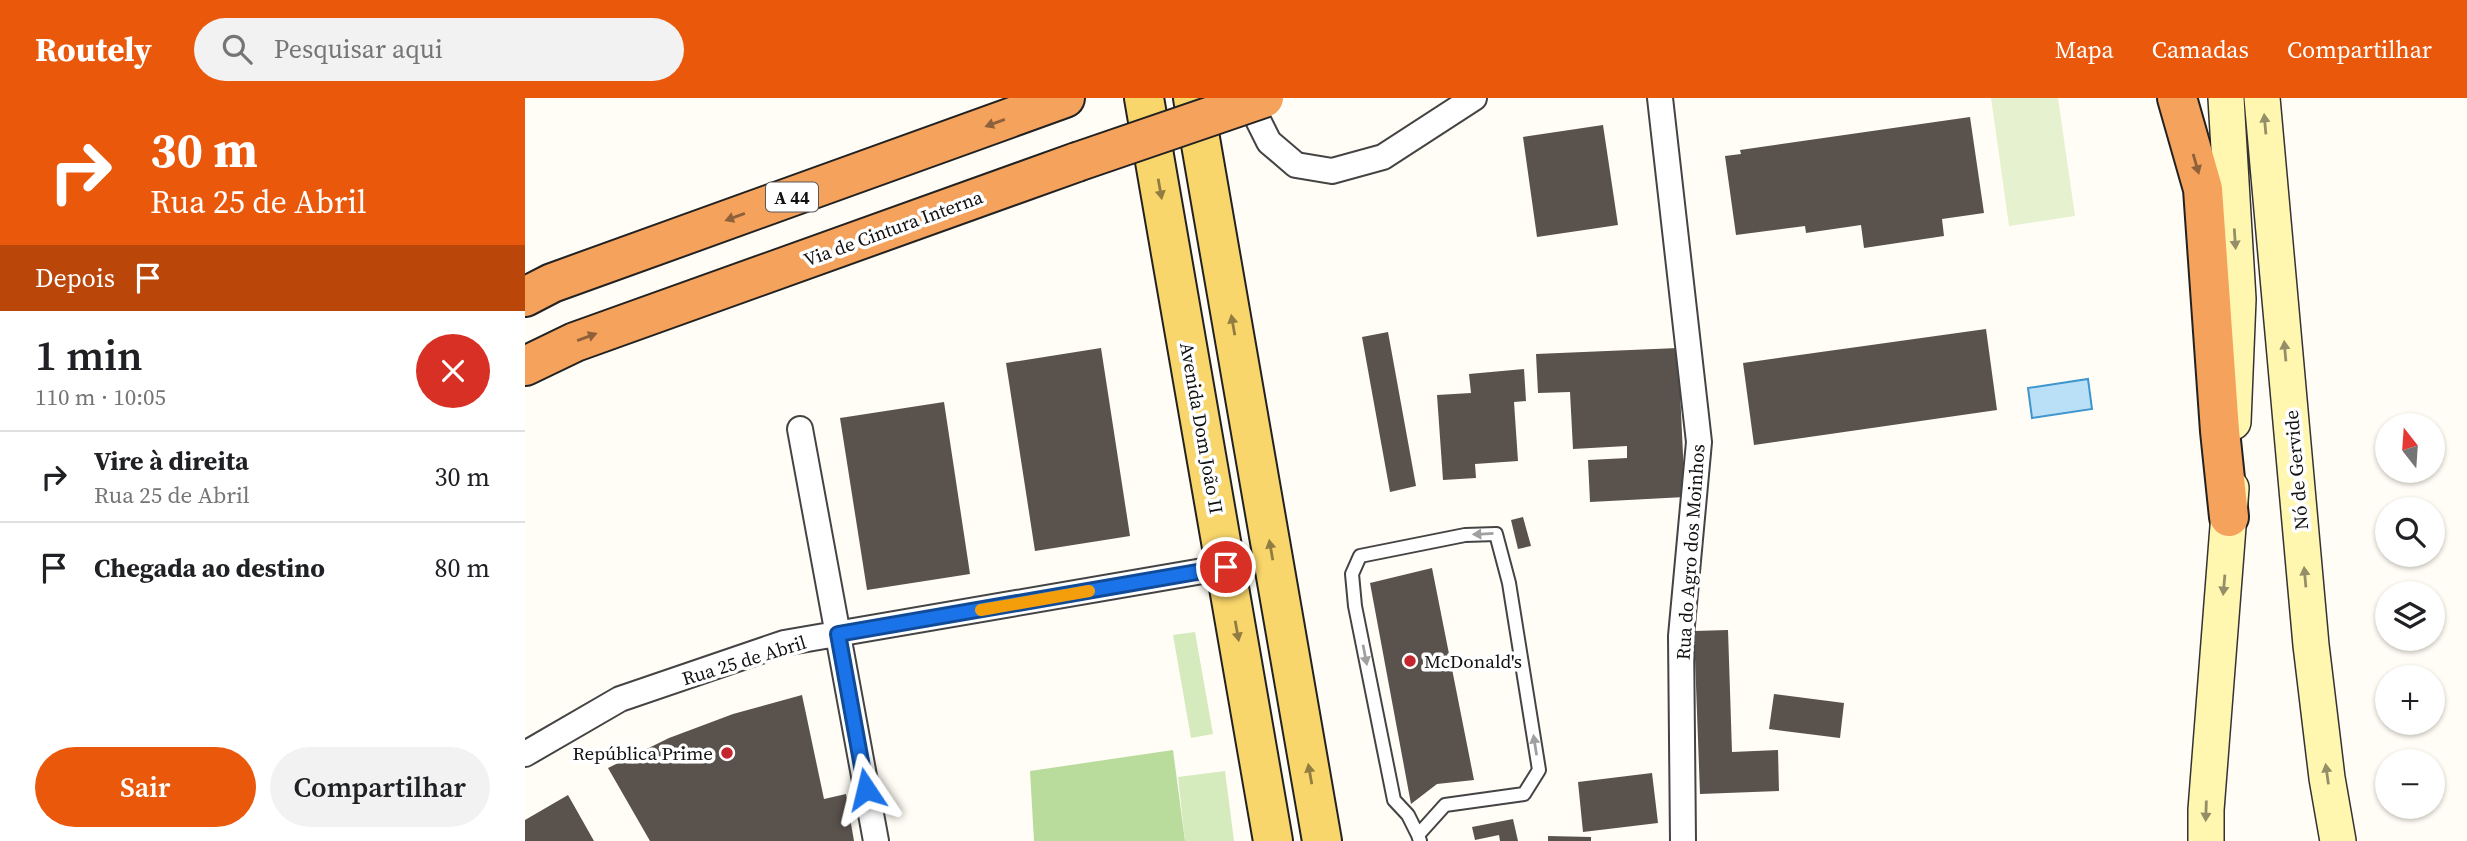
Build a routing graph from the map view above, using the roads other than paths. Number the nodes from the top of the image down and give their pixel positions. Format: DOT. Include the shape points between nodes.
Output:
graph roads {
  1 [pos="1144,98"];
  2 [pos="1193,98"];
  3 [pos="1247,98"];
  4 [pos="1264,98"];
  5 [pos="1474,98"];
  6 [pos="1660,98"];
  7 [pos="2177,98"];
  8 [pos="2226,98"];
  9 [pos="2262,98"];
  10 [pos="1062,99"];
  11 [pos="525,297"];
  12 [pos="525,366"];
  13 [pos="800,429"];
  14 [pos="2229,517"];
  15 [pos="1226,567"];
  16 [pos="838,634"];
  17 [pos="525,754"];
  18 [pos="1419,838"];
  19 [pos="876,841"];
  20 [pos="1273,841"];
  21 [pos="1322,841"];
  22 [pos="1683,841"];
  23 [pos="2206,841"];
  24 [pos="2338,841"];
  1 -- 15 [label="main road, Avenida Dom João II, one-way"];
  21 -- 2 [label="main road, one-way"];
  3 -- 5 [label="street" via="1269,142 1296,165 1332,171 1383,157"];
  12 -- 4 [label="highway, Via de Cintura Interna, one-way, bridge" via="575,342"];
  6 -- 22 [label="street, Rua do Agro dos Moinhos" via="1699,442 1681,636"];
  7 -- 14 [label="highway, one-way" via="2203,189"];
  8 -- 14 [label="main road, one-way" via="2238,299"];
  24 -- 9 [label="main road, Nó de Gervide, one-way" via="2311,645"];
  10 -- 11 [label="highway, A 44, one-way"];
  13 -- 16 [label="street"];
  14 -- 23 [label="main road, one-way"];
  15 -- 16 [label="street, Rua 25 de Abril"];
  15 -- 20 [label="main road, Avenida Dom João II, one-way"];
  16 -- 17 [label="street, Rua 25 de Abril" via="784,643 620,699"];
  16 -- 19 [label="street"];
  18 -- 18 [label="lane, one-way" via="1445,805 1524,794 1539,769 1509,583 1496,534 1465,535 1360,556 1352,574 1394,800"];
}
